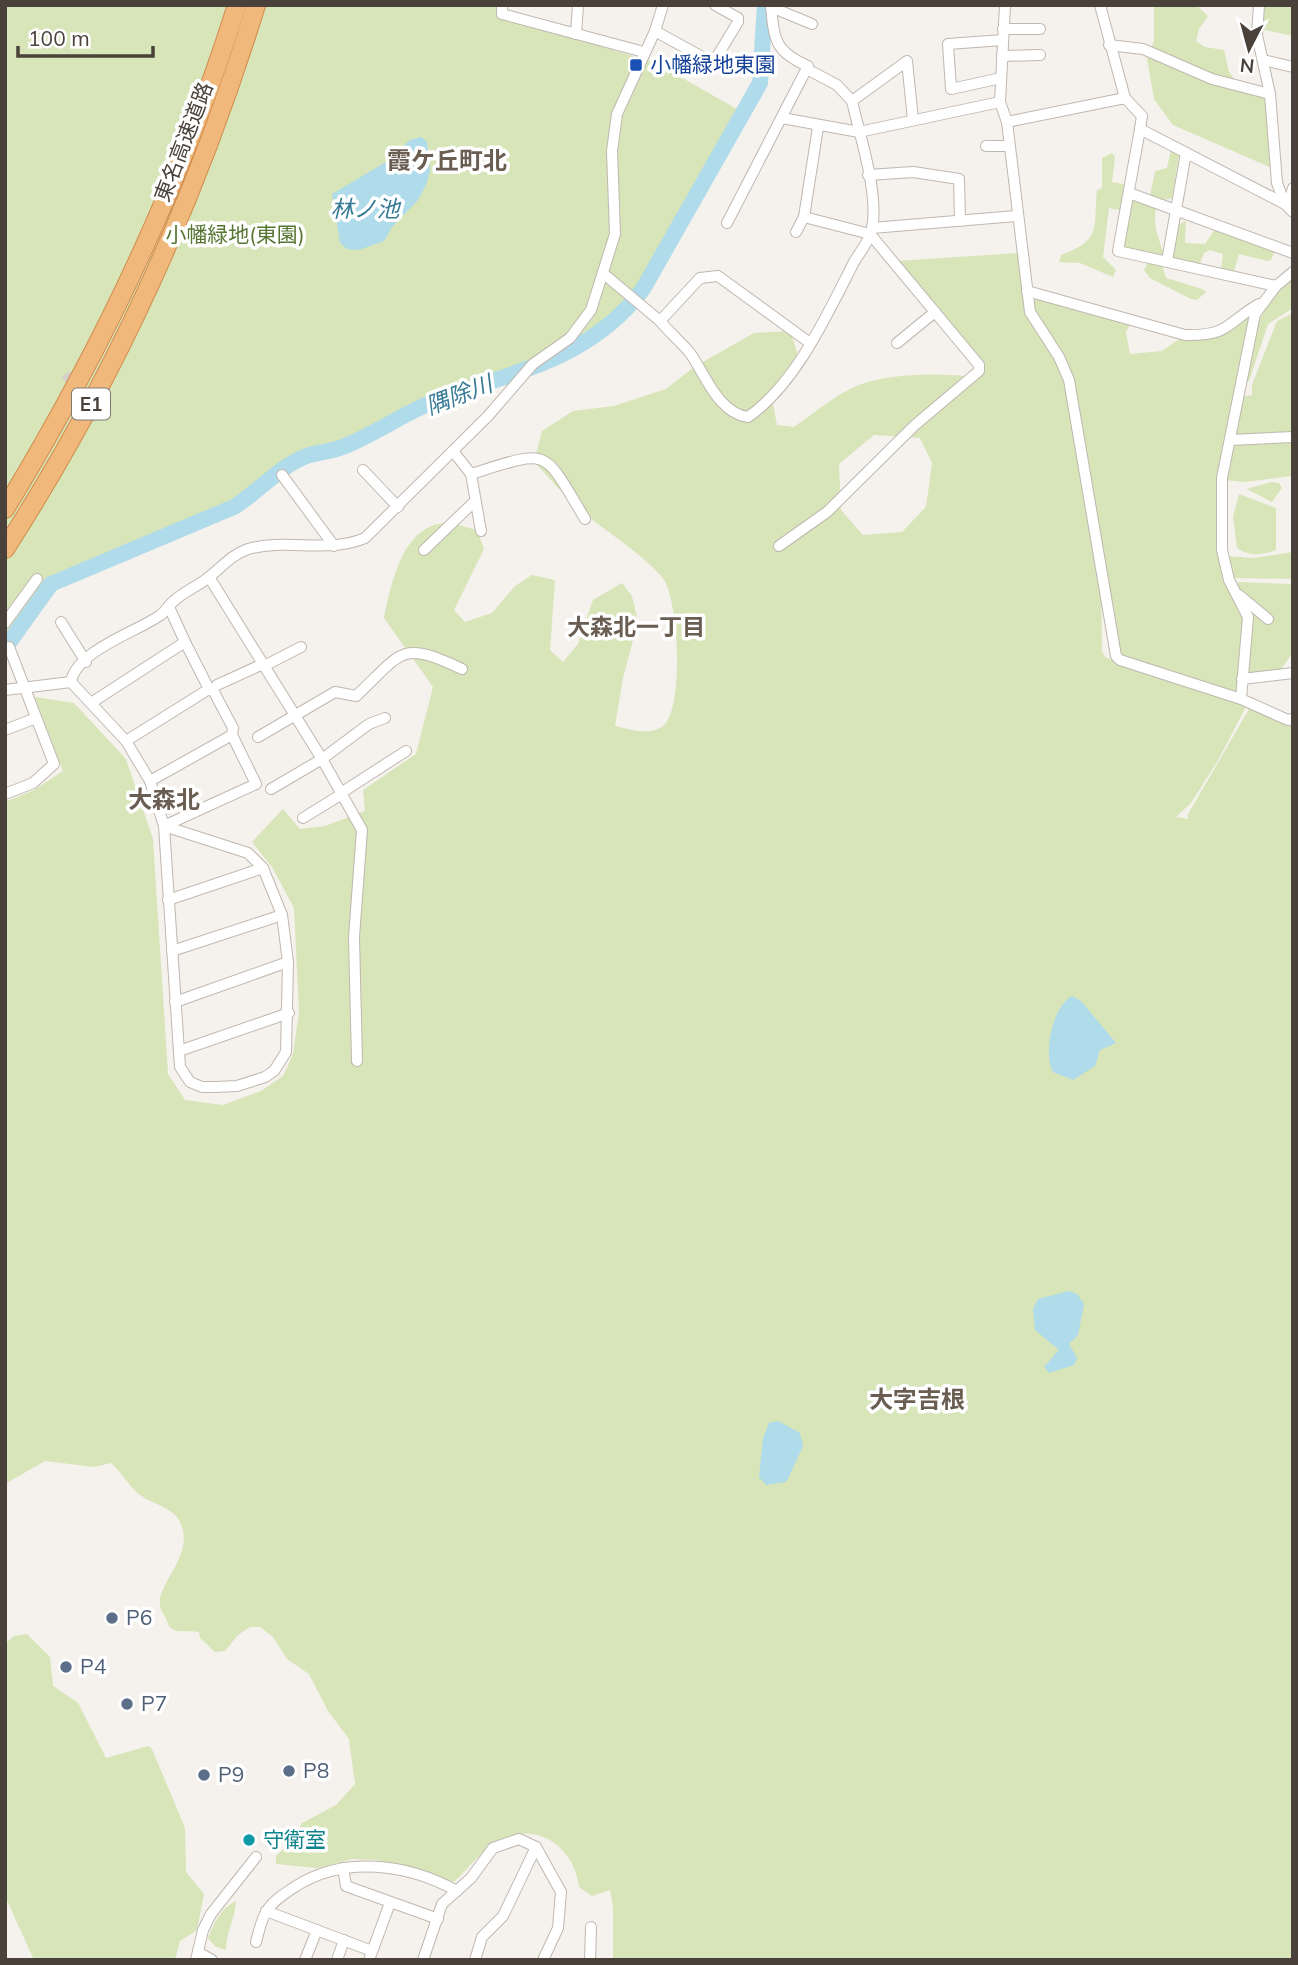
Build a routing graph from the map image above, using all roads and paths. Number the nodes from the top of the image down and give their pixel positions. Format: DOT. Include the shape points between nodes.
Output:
graph roads {
  1 [pos="237,5"];
  2 [pos="256,5"];
  3 [pos="502,5"];
  4 [pos="578,5"];
  5 [pos="663,5"];
  6 [pos="715,5"];
  7 [pos="1005,5"];
  8 [pos="1100,5"];
  9 [pos="1259,5"];
  10 [pos="771,6"];
  11 [pos="812,24"];
  12 [pos="1040,29"];
  13 [pos="656,31"];
  14 [pos="576,34"];
  15 [pos="1003,34"];
  16 [pos="1109,45"];
  17 [pos="644,52"];
  18 [pos="1002,55"];
  19 [pos="1040,55"];
  20 [pos="1263,60"];
  21 [pos="1293,67"];
  22 [pos="807,69"];
  23 [pos="1001,78"];
  24 [pos="1270,94"];
  25 [pos="1125,98"];
  26 [pos="852,101"];
  27 [pos="1000,102"];
  28 [pos="782,118"];
  29 [pos="913,120"];
  30 [pos="1007,122"];
  31 [pos="818,127"];
  32 [pos="1140,129"];
  33 [pos="859,132"];
  34 [pos="986,146"];
  35 [pos="1009,146"];
  36 [pos="1186,153"];
  37 [pos="868,175"];
  38 [pos="1293,188"];
  39 [pos="1129,193"];
  40 [pos="1289,207"];
  41 [pos="1176,209"];
  42 [pos="1016,216"];
  43 [pos="804,217"];
  44 [pos="960,221"];
  45 [pos="727,223"];
  46 [pos="871,231"];
  47 [pos="796,232"];
  48 [pos="1293,253"];
  49 [pos="1167,261"];
  50 [pos="1293,272"];
  51 [pos="604,274"];
  52 [pos="1276,286"];
  53 [pos="1027,291"];
  54 [pos="1261,303"];
  55 [pos="935,312"];
  56 [pos="660,321"];
  57 [pos="810,343"];
  58 [pos="897,343"];
  59 [pos="1293,437"];
  60 [pos="1230,440"];
  61 [pos="453,451"];
  62 [pos="363,470"];
  63 [pos="471,474"];
  64 [pos="282,475"];
  65 [pos="474,502"];
  66 [pos="398,507"];
  67 [pos="5,509"];
  68 [pos="584,519"];
  69 [pos="481,531"];
  70 [pos="334,546"];
  71 [pos="779,546"];
  72 [pos="5,549"];
  73 [pos="424,550"];
  74 [pos="209,577"];
  75 [pos="37,579"];
  76 [pos="1237,593"];
  77 [pos="169,607"];
  78 [pos="1268,619"];
  79 [pos="5,622"];
  80 [pos="61,622"];
  81 [pos="185,642"];
  82 [pos="9,647"];
  83 [pos="301,647"];
  84 [pos="86,662"];
  85 [pos="264,665"];
  86 [pos="463,669"];
  87 [pos="1293,673"];
  88 [pos="1242,680"];
  89 [pos="71,682"];
  90 [pos="213,687"];
  91 [pos="25,688"];
  92 [pos="5,690"];
  93 [pos="1241,699"];
  94 [pos="91,703"];
  95 [pos="295,717"];
  96 [pos="36,718"];
  97 [pos="385,718"];
  98 [pos="1293,719"];
  99 [pos="5,730"];
  100 [pos="232,735"];
  101 [pos="258,737"];
  102 [pos="126,741"];
  103 [pos="406,751"];
  104 [pos="322,759"];
  105 [pos="150,781"];
  106 [pos="271,789"];
  107 [pos="342,793"];
  108 [pos="5,794"];
  109 [pos="303,818"];
  110 [pos="164,826"];
  111 [pos="263,868"];
  112 [pos="168,900"];
  113 [pos="282,915"];
  114 [pos="172,951"];
  115 [pos="288,962"];
  116 [pos="175,1002"];
  117 [pos="289,1013"];
  118 [pos="179,1051"];
  119 [pos="357,1061"];
  120 [pos="536,1847"];
  121 [pos="256,1857"];
  122 [pos="343,1868"];
  123 [pos="457,1891"];
  124 [pos="390,1903"];
  125 [pos="267,1911"];
  126 [pos="438,1919"];
  127 [pos="591,1927"];
  128 [pos="317,1930"];
  129 [pos="344,1940"];
  130 [pos="256,1942"];
  131 [pos="371,1955"];
  132 [pos="197,1956"];
  133 [pos="212,1960"];
  134 [pos="305,1960"];
  135 [pos="337,1960"];
  136 [pos="423,1960"];
  137 [pos="475,1960"];
  138 [pos="543,1960"];
  139 [pos="590,1960"];
  1 -- 67 [label="highway, 東名高速道路 / E1" via="146,245 88,365"];
  2 -- 72 [label="highway, 東名高速道路 / E1" via="186,202 117,357"];
  3 -- 14 [label="street" via="502,14"];
  4 -- 14 [label="street"];
  5 -- 13 [label="street"];
  6 -- 13 [label="street" via="738,22 713,63"];
  7 -- 15 [label="street"];
  8 -- 16 [label="street"];
  9 -- 20 [label="street" via="1257,35"];
  10 -- 11 [label="street"];
  10 -- 22 [label="street" via="774,34 785,56"];
  12 -- 15 [label="street"];
  13 -- 17 [label="street"];
  14 -- 17 [label="street"];
  15 -- 18 [label="street"];
  15 -- 23 [label="street" via="948,44 951,89"];
  16 -- 24 [label="street" via="1143,49 1212,79"];
  16 -- 25 [label="street"];
  17 -- 51 [label="street" via="617,114 612,151 615,234"];
  18 -- 19 [label="street"];
  18 -- 23 [label="street"];
  20 -- 21 [label="street"];
  20 -- 24 [label="street"];
  22 -- 26 [label="street" via="837,85"];
  22 -- 28 [label="street"];
  23 -- 27 [label="street"];
  24 -- 40 [label="street" via="1275,172"];
  25 -- 30 [label="street"];
  25 -- 32 [label="street" via="1142,116"];
  26 -- 29 [label="street" via="907,61"];
  26 -- 33 [label="street"];
  27 -- 29 [label="street"];
  27 -- 30 [label="street"];
  28 -- 31 [label="street"];
  28 -- 45 [label="street"];
  29 -- 33 [label="street"];
  30 -- 35 [label="street"];
  31 -- 33 [label="street"];
  31 -- 43 [label="street"];
  32 -- 36 [label="street"];
  32 -- 39 [label="street"];
  33 -- 37 [label="street"];
  34 -- 35 [label="street"];
  35 -- 42 [label="street"];
  36 -- 40 [label="street"];
  36 -- 41 [label="street"];
  37 -- 44 [label="street" via="913,172 959,179"];
  37 -- 46 [label="street"];
  38 -- 40 [label="street"];
  39 -- 41 [label="street"];
  39 -- 49 [label="street" via="1118,251"];
  41 -- 48 [label="street"];
  41 -- 49 [label="street"];
  42 -- 44 [label="street"];
  42 -- 53 [label="street"];
  43 -- 46 [label="street"];
  43 -- 47 [label="street"];
  44 -- 46 [label="street"];
  46 -- 55 [label="street"];
  46 -- 57 [label="street"];
  49 -- 52 [label="street"];
  50 -- 52 [label="street"];
  51 -- 56 [label="street"];
  51 -- 61 [label="street" via="592,310 582,324 533,363"];
  52 -- 54 [label="street"];
  53 -- 54 [label="street" via="1185,335 1224,330"];
  53 -- 93 [label="street" via="1034,320 1069,380 1116,656"];
  54 -- 60 [label="street"];
  55 -- 58 [label="street"];
  55 -- 71 [label="street" via="979,365 978,371 915,425 827,512"];
  56 -- 57 [label="street" via="700,278 718,276"];
  56 -- 57 [label="street" via="693,358 707,384 742,416 754,412 775,393"];
  59 -- 60 [label="street"];
  60 -- 76 [label="street" via="1220,523 1225,569"];
  61 -- 63 [label="street"];
  61 -- 66 [label="street"];
  62 -- 66 [label="street"];
  63 -- 65 [label="street"];
  63 -- 68 [label="street" via="525,457 543,459 556,471"];
  64 -- 70 [label="street"];
  65 -- 69 [label="street"];
  65 -- 73 [label="street"];
  66 -- 70 [label="street" via="365,538"];
  70 -- 74 [label="street" via="281,544 248,550 231,557"];
  74 -- 77 [label="street"];
  74 -- 85 [label="street"];
  75 -- 79 [label="street"];
  76 -- 78 [label="street"];
  76 -- 88 [label="street" via="1248,617"];
  77 -- 81 [label="street"];
  77 -- 84 [label="street" via="99,649"];
  80 -- 84 [label="street"];
  81 -- 90 [label="street"];
  81 -- 94 [label="street"];
  82 -- 91 [label="street"];
  83 -- 85 [label="street"];
  84 -- 89 [label="street"];
  85 -- 90 [label="street"];
  85 -- 95 [label="street"];
  86 -- 95 [label="street" via="427,653 405,653 356,696 335,692"];
  87 -- 88 [label="street"];
  88 -- 93 [label="street"];
  89 -- 91 [label="street"];
  89 -- 94 [label="street"];
  90 -- 100 [label="street" via="233,728"];
  90 -- 102 [label="street"];
  91 -- 92 [label="street"];
  91 -- 96 [label="street"];
  93 -- 98 [label="street"];
  94 -- 102 [label="street"];
  95 -- 101 [label="street"];
  95 -- 104 [label="street"];
  96 -- 99 [label="street"];
  96 -- 108 [label="street" via="54,764 33,783"];
  97 -- 104 [label="street" via="369,724"];
  100 -- 105 [label="street"];
  100 -- 110 [label="street" via="256,784"];
  102 -- 105 [label="street"];
  103 -- 107 [label="street"];
  104 -- 106 [label="street"];
  104 -- 107 [label="street"];
  105 -- 110 [label="street"];
  107 -- 109 [label="street"];
  107 -- 119 [label="street" via="362,830 354,929"];
  110 -- 111 [label="street" via="248,853"];
  110 -- 112 [label="street"];
  111 -- 112 [label="street"];
  111 -- 113 [label="street"];
  112 -- 114 [label="street"];
  113 -- 114 [label="street"];
  113 -- 115 [label="street"];
  114 -- 116 [label="street"];
  115 -- 116 [label="street"];
  115 -- 117 [label="street"];
  116 -- 118 [label="street"];
  117 -- 118 [label="street"];
  117 -- 118 [label="street" via="286,1052 265,1077 237,1086 202,1087 190,1082 180,1067"];
  120 -- 123 [label="street" via="519,1839 494,1848"];
  120 -- 137 [label="street" via="503,1916 482,1937"];
  120 -- 138 [label="street" via="561,1892 558,1928"];
  121 -- 132 [label="street" via="211,1914"];
  122 -- 123 [label="street" via="398,1869"];
  122 -- 124 [label="street" via="346,1886"];
  122 -- 125 [label="street" via="314,1875 282,1895"];
  123 -- 126 [label="street" via="442,1904"];
  124 -- 126 [label="street"];
  124 -- 131 [label="street"];
  125 -- 128 [label="street"];
  125 -- 130 [label="street"];
  126 -- 136 [label="street"];
  127 -- 139 [label="street"];
  128 -- 129 [label="street"];
  128 -- 134 [label="street"];
  129 -- 131 [label="street"];
  129 -- 135 [label="street"];
  132 -- 133 [label="street"];
}
